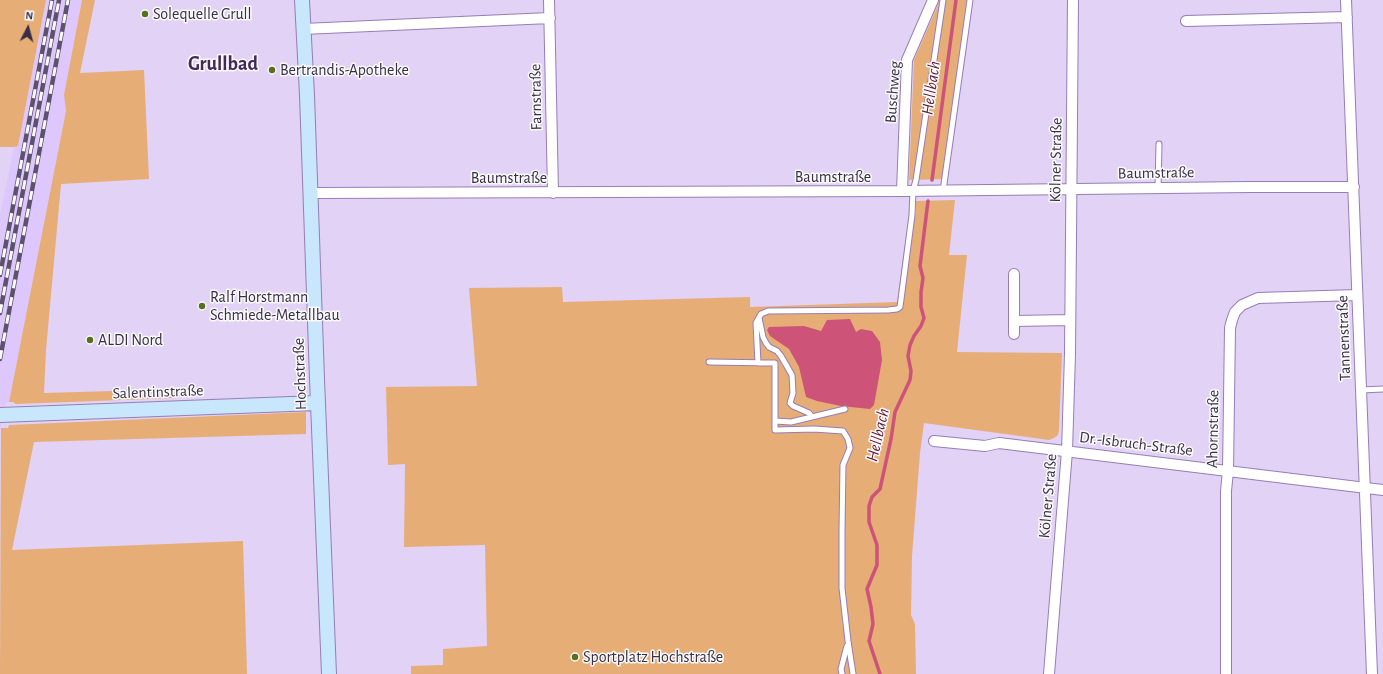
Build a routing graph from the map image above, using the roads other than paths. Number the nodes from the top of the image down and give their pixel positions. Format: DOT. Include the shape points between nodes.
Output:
graph roads {
  1 [pos="302,0"];
  2 [pos="549,0"];
  3 [pos="933,0"];
  4 [pos="943,0"];
  5 [pos="970,0"];
  6 [pos="1073,0"];
  7 [pos="1346,0"];
  8 [pos="1346,16"];
  9 [pos="550,18"];
  10 [pos="1186,21"];
  11 [pos="303,29"];
  12 [pos="1159,144"];
  13 [pos="1354,187"];
  14 [pos="1158,188"];
  15 [pos="1071,190"];
  16 [pos="908,191"];
  17 [pos="942,191"];
  18 [pos="553,192"];
  19 [pos="311,193"];
  20 [pos="1014,274"];
  21 [pos="1357,294"];
  22 [pos="759,318"];
  23 [pos="1070,320"];
  24 [pos="1014,321"];
  25 [pos="1014,334"];
  26 [pos="709,362"];
  27 [pos="758,362"];
  28 [pos="1383,389"];
  29 [pos="1361,390"];
  30 [pos="318,404"];
  31 [pos="845,409"];
  32 [pos="5,414"];
  33 [pos="812,417"];
  34 [pos="775,421"];
  35 [pos="934,441"];
  36 [pos="1067,451"];
  37 [pos="1228,471"];
  38 [pos="1365,488"];
  39 [pos="1383,490"];
  40 [pos="848,641"];
  41 [pos="329,674"];
  42 [pos="842,674"];
  43 [pos="853,674"];
  44 [pos="1049,674"];
  45 [pos="1226,674"];
  46 [pos="1372,674"];
  1 -- 11 [label="street, Hochstraße"];
  2 -- 9 [label="street, Farnstraße"];
  3 -- 16 [label="street, Buschweg" via="907,60"];
  4 -- 16 [label="lane" via="916,180"];
  5 -- 17 [label="lane"];
  6 -- 15 [label="street, Kölner Straße"];
  7 -- 8 [label="street, Tannenstraße"];
  8 -- 10 [label="street"];
  8 -- 13 [label="street, Tannenstraße"];
  9 -- 11 [label="street"];
  9 -- 18 [label="street, Farnstraße"];
  11 -- 19 [label="street, Hochstraße"];
  12 -- 14 [label="lane"];
  13 -- 14 [label="street, Baumstraße"];
  13 -- 21 [label="street, Tannenstraße"];
  14 -- 15 [label="street, Baumstraße"];
  15 -- 17 [label="street, Baumstraße"];
  15 -- 23 [label="street, Kölner Straße"];
  16 -- 17 [label="street, Baumstraße"];
  16 -- 18 [label="street, Baumstraße"];
  16 -- 22 [label="lane" via="912,215 900,307 888,310 768,311"];
  18 -- 19 [label="street, Baumstraße"];
  19 -- 30 [label="street, Hochstraße"];
  20 -- 24 [label="street"];
  21 -- 29 [label="street, Tannenstraße"];
  21 -- 37 [label="street, Ahornstraße" via="1258,298 1242,305 1235,312 1230,328"];
  22 -- 27 [label="lane" via="756,323"];
  22 -- 33 [label="lane" via="766,343 781,356 792,375 792,406 809,413"];
  23 -- 24 [label="street"];
  23 -- 36 [label="street, Kölner Straße"];
  24 -- 25 [label="street"];
  26 -- 27 [label="lane"];
  27 -- 34 [label="lane" via="775,363"];
  28 -- 29 [label="lane"];
  29 -- 38 [label="street, Tannenstraße"];
  30 -- 32 [label="street, Salentinstraße"];
  30 -- 41 [label="street, Hochstraße"];
  31 -- 33 [label="lane"];
  33 -- 34 [label="lane" via="791,422"];
  34 -- 40 [label="lane" via="775,430 843,431 848,439 850,448 843,465 842,531 842,588"];
  35 -- 36 [label="street, Dr.-Isbruch-Straße" via="985,446 999,443"];
  36 -- 37 [label="street, Dr.-Isbruch-Straße"];
  36 -- 44 [label="street, Kölner Straße"];
  37 -- 38 [label="street, Dr.-Isbruch-Straße"];
  37 -- 45 [label="street, Ahornstraße"];
  38 -- 39 [label="street, Dr.-Isbruch-Straße"];
  38 -- 46 [label="street, Tannenstraße"];
  40 -- 42 [label="lane"];
  40 -- 43 [label="lane"];
}
